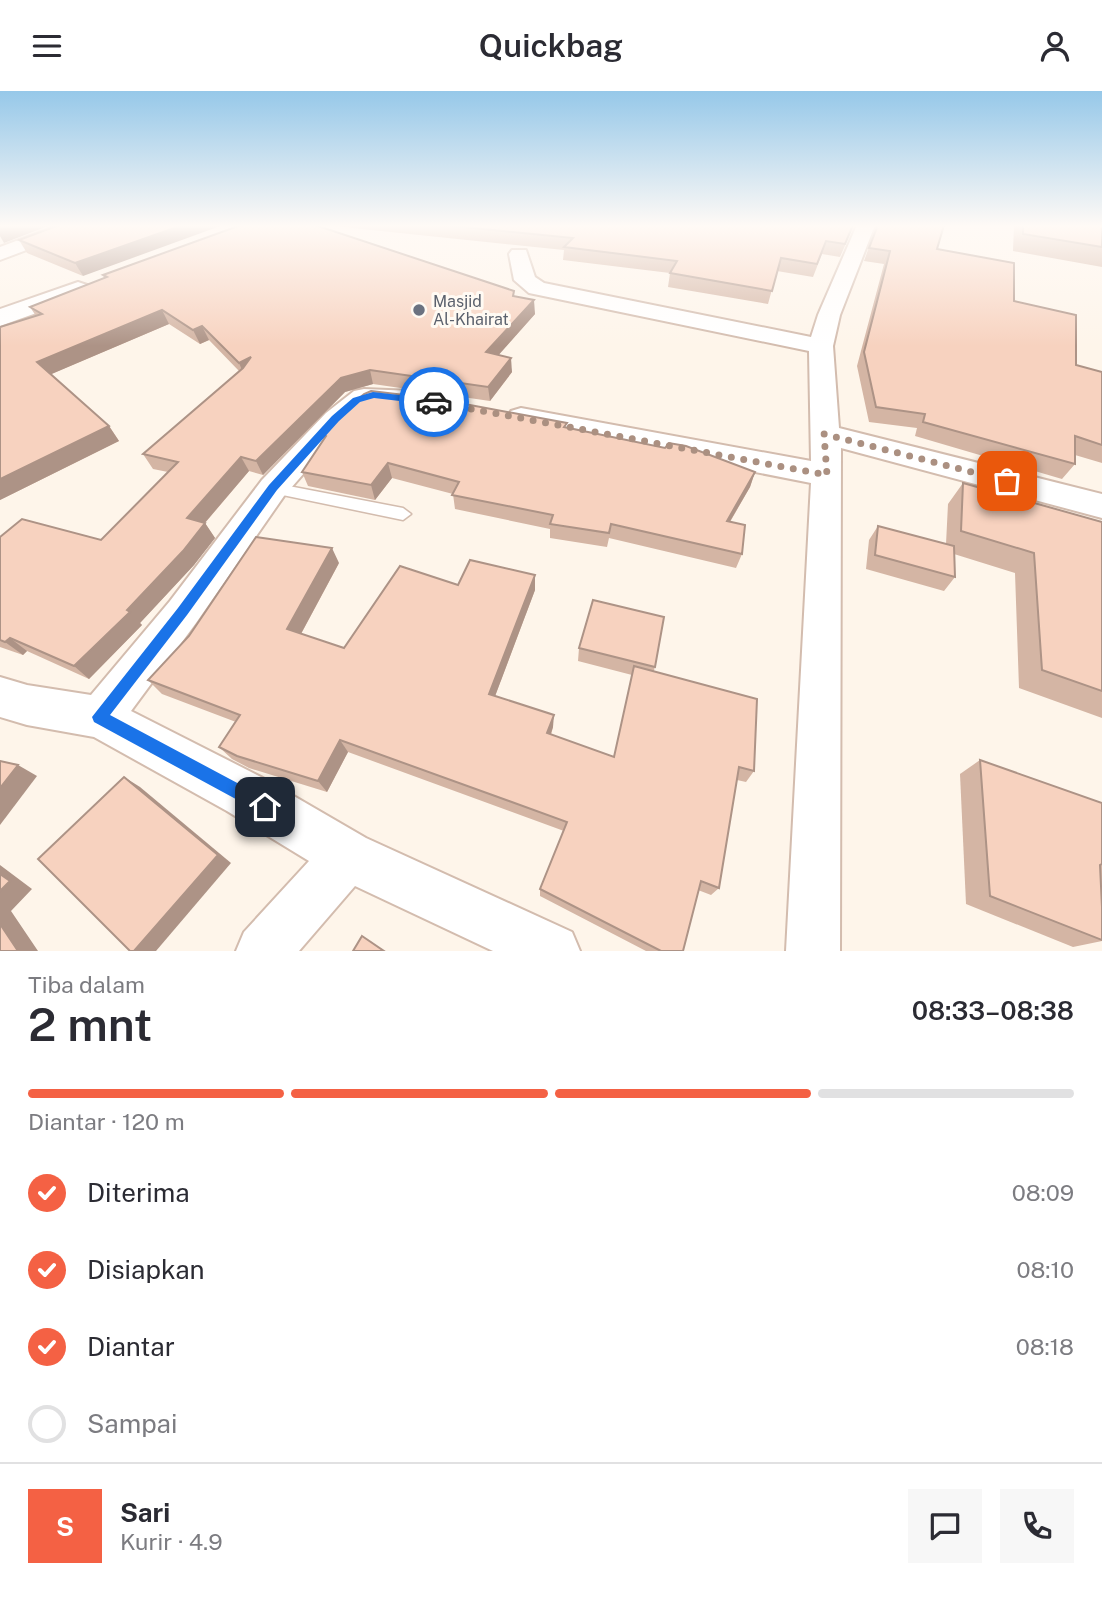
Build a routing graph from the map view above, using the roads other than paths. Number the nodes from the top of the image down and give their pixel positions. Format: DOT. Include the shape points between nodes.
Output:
graph roads {
  1 [pos="522,265"];
  2 [pos="848,265"];
  3 [pos="0,304"];
  4 [pos="0,319"];
  5 [pos="821,346"];
  6 [pos="430,401"];
  7 [pos="489,412"];
  8 [pos="824,434"];
  9 [pos="827,475"];
  10 [pos="273,488"];
  11 [pos="1102,506"];
  12 [pos="403,514"];
  13 [pos="0,697"];
  14 [pos="100,717"];
  15 [pos="348,856"];
  16 [pos="263,951"];
  17 [pos="553,951"];
  18 [pos="813,951"];
  1 -- 5 [label="street" via="525,280 537,288"];
  2 -- 5 [label="street"];
  3 -- 4 [label="street" via="93,277"];
  5 -- 8 [label="street"];
  6 -- 10 [label="street" via="384,395 357,400"];
  7 -- 9 [label="street"];
  8 -- 9 [label="street"];
  8 -- 11 [label="street"];
  9 -- 18 [label="street"];
  10 -- 12 [label="lane"];
  10 -- 14 [label="street"];
  13 -- 14 [label="street"];
  14 -- 15 [label="street"];
  15 -- 16 [label="street"];
  15 -- 17 [label="street"];
}
